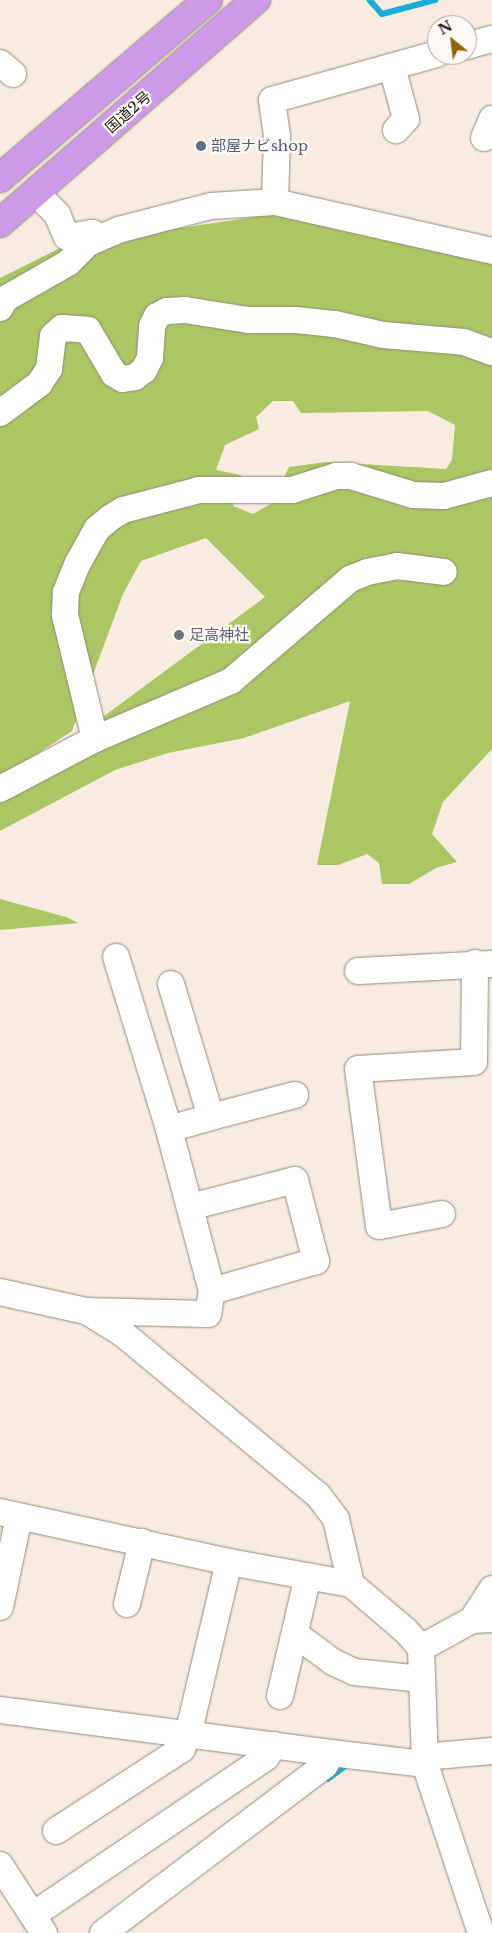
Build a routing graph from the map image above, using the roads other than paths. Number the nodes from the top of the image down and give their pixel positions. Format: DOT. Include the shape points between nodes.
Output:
graph roads {
  1 [pos="199,0"];
  2 [pos="208,0"];
  3 [pos="256,0"];
  4 [pos="492,39"];
  5 [pos="477,43"];
  6 [pos="427,57"];
  7 [pos="392,67"];
  8 [pos="130,68"];
  9 [pos="396,130"];
  10 [pos="0,178"];
  11 [pos="36,193"];
  12 [pos="275,202"];
  13 [pos="0,223"];
  14 [pos="99,238"];
  15 [pos="492,251"];
  16 [pos="0,308"];
  17 [pos="492,352"];
  18 [pos="0,413"];
  19 [pos="492,483"];
  20 [pos="444,572"];
  21 [pos="95,739"];
  22 [pos="0,790"];
  23 [pos="116,958"];
  24 [pos="484,964"];
  25 [pos="358,971"];
  26 [pos="171,984"];
  27 [pos="295,1095"];
  28 [pos="211,1117"];
  29 [pos="169,1129"];
  30 [pos="190,1207"];
  31 [pos="442,1214"];
  32 [pos="212,1291"];
  33 [pos="0,1292"];
  34 [pos="86,1311"];
  35 [pos="10,1514"];
  36 [pos="142,1542"];
  37 [pos="229,1562"];
  38 [pos="308,1576"];
  39 [pos="351,1584"];
  40 [pos="492,1589"];
  41 [pos="127,1604"];
  42 [pos="0,1607"];
  43 [pos="482,1620"];
  44 [pos="294,1634"];
  45 [pos="421,1648"];
  46 [pos="422,1680"];
  47 [pos="280,1696"];
  48 [pos="0,1710"];
  49 [pos="189,1727"];
  50 [pos="275,1745"];
  51 [pos="492,1751"];
  52 [pos="332,1753"];
  53 [pos="425,1760"];
  54 [pos="56,1831"];
  55 [pos="0,1865"];
  56 [pos="38,1924"];
  57 [pos="103,1933"];
  58 [pos="481,1933"];
  1 -- 8 [label="highway"];
  2 -- 8 [label="highway"];
  3 -- 11 [label="highway, 国道2号"];
  4 -- 5 [label="street"];
  6 -- 7 [label="street"];
  7 -- 9 [label="street" via="406,119"];
  7 -- 12 [label="street" via="272,100 277,136"];
  8 -- 10 [label="highway"];
  11 -- 13 [label="highway, 国道2号"];
  11 -- 14 [label="street" via="57,214 67,237 93,233"];
  12 -- 14 [label="street" via="211,206"];
  12 -- 15 [label="street"];
  14 -- 16 [label="street" via="68,263 5,299"];
  17 -- 18 [label="street" via="464,342 383,335 335,324 248,320 185,310 167,311 157,316 152,326 150,358 144,370 135,377 123,379 114,374 88,330 62,328 53,336 49,369 39,384"];
  19 -- 21 [label="street" via="436,496 413,495 351,476 336,476 292,490 199,490 123,510 110,518 92,538 66,592 65,615"];
  20 -- 21 [label="street" via="397,566 350,579 231,682"];
  21 -- 22 [label="street"];
  23 -- 29 [label="street"];
  24 -- 25 [label="street"];
  24 -- 31 [label="street" via="474,1062 358,1069 379,1226"];
  26 -- 28 [label="street"];
  27 -- 28 [label="street"];
  28 -- 29 [label="street"];
  29 -- 30 [label="street"];
  30 -- 32 [label="street"];
  30 -- 32 [label="street" via="295,1180 316,1262"];
  32 -- 34 [label="street" via="208,1314"];
  33 -- 34 [label="street"];
  34 -- 39 [label="street" via="122,1333 318,1495 336,1519"];
  35 -- 36 [label="street"];
  35 -- 42 [label="street"];
  36 -- 37 [label="street"];
  36 -- 41 [label="street"];
  37 -- 38 [label="street"];
  37 -- 49 [label="street"];
  38 -- 39 [label="street"];
  38 -- 44 [label="street"];
  39 -- 45 [label="street"];
  40 -- 43 [label="street"];
  43 -- 45 [label="street"];
  44 -- 46 [label="street" via="333,1662 354,1672"];
  44 -- 47 [label="street"];
  45 -- 46 [label="street"];
  46 -- 53 [label="street"];
  48 -- 49 [label="street"];
  49 -- 50 [label="street"];
  49 -- 54 [label="street" via="182,1749"];
  50 -- 52 [label="street"];
  50 -- 56 [label="street" via="266,1757"];
  51 -- 53 [label="street"];
  52 -- 53 [label="street"];
  52 -- 57 [label="street" via="325,1765"];
  53 -- 58 [label="street"];
  55 -- 56 [label="street"];
}
